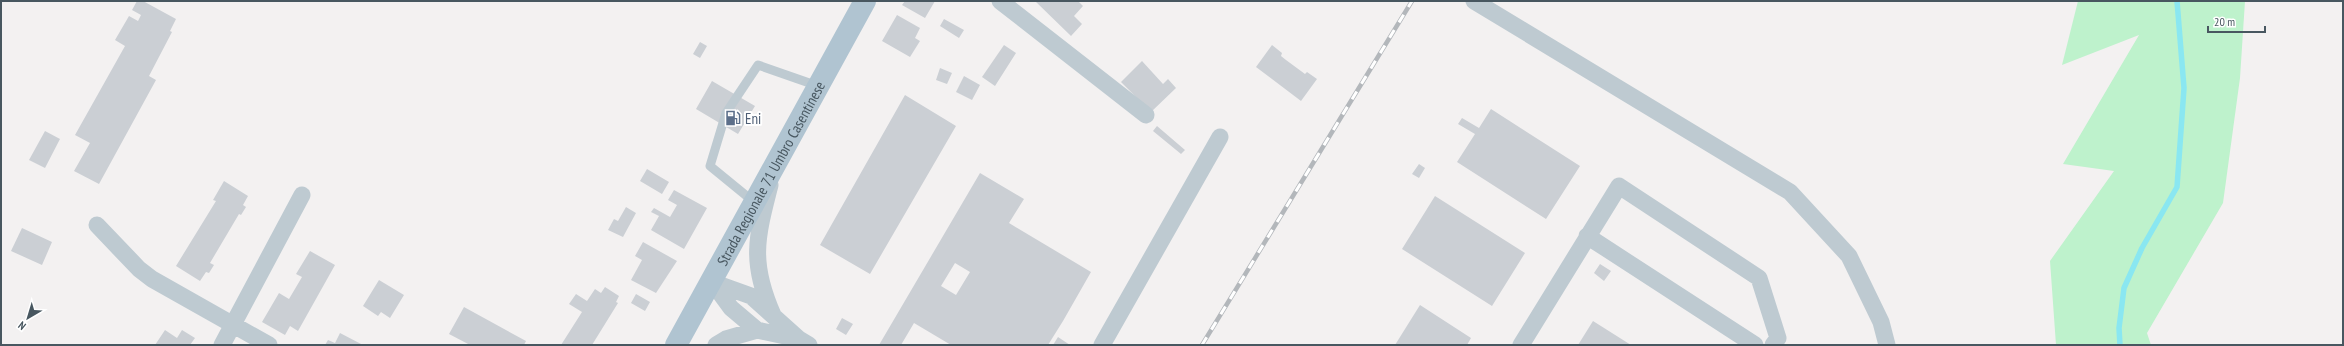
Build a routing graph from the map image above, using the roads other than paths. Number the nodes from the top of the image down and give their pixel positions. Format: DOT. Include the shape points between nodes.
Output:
graph roads {
  1 [pos="865,1"];
  2 [pos="1000,1"];
  3 [pos="1474,1"];
  4 [pos="818,86"];
  5 [pos="1146,115"];
  6 [pos="1220,137"];
  7 [pos="775,164"];
  8 [pos="302,196"];
  9 [pos="755,202"];
  10 [pos="97,225"];
  11 [pos="1587,236"];
  12 [pos="712,282"];
  13 [pos="773,315"];
  14 [pos="232,325"];
  15 [pos="757,330"];
  16 [pos="804,342"];
  17 [pos="222,345"];
  18 [pos="269,345"];
  19 [pos="676,345"];
  20 [pos="716,345"];
  21 [pos="1102,345"];
  22 [pos="1521,345"];
  23 [pos="1755,345"];
  24 [pos="1773,345"];
  25 [pos="1887,345"];
  1 -- 4 [label="main road, Strada Regionale 71 Umbro Casentinese"];
  2 -- 5 [label="street"];
  3 -- 25 [label="street" via="1790,192 1849,256 1881,322"];
  4 -- 7 [label="main road, Strada Regionale 71 Umbro Casentinese"];
  4 -- 9 [label="lane" via="758,65 726,113 710,166"];
  6 -- 21 [label="street"];
  7 -- 9 [label="main road, Strada Regionale 71 Umbro Casentinese"];
  7 -- 13 [label="street" via="757,250 759,279"];
  8 -- 14 [label="street"];
  9 -- 12 [label="main road, Strada Regionale 71 Umbro Casentinese"];
  10 -- 14 [label="street" via="152,279"];
  11 -- 22 [label="street"];
  11 -- 23 [label="street"];
  11 -- 24 [label="street" via="1619,186 1759,278 1778,338"];
  12 -- 13 [label="street" via="751,296"];
  12 -- 15 [label="street" via="730,308"];
  12 -- 19 [label="main road, Strada Regionale 71 Umbro Casentinese"];
  13 -- 16 [label="street"];
  14 -- 17 [label="street"];
  14 -- 18 [label="street"];
  15 -- 16 [label="street"];
  15 -- 20 [label="street" via="726,339"];
}
